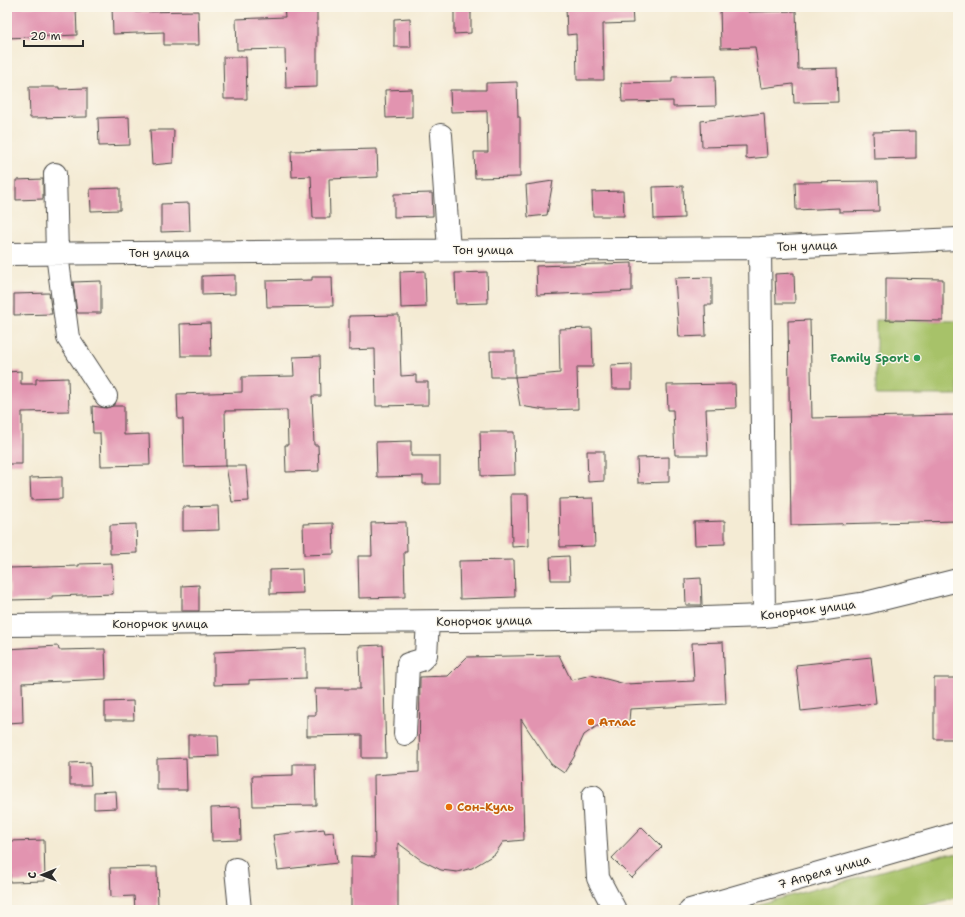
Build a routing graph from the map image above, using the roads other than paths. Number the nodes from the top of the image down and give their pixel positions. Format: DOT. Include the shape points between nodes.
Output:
graph roads {
  1 [pos="441,135"];
  2 [pos="55,174"];
  3 [pos="958,240"];
  4 [pos="760,248"];
  5 [pos="449,250"];
  6 [pos="7,254"];
  7 [pos="57,254"];
  8 [pos="106,396"];
  9 [pos="958,580"];
  10 [pos="764,616"];
  11 [pos="428,622"];
  12 [pos="7,625"];
  13 [pos="405,734"];
  14 [pos="593,796"];
  15 [pos="958,833"];
  16 [pos="236,869"];
  17 [pos="240,910"];
  18 [pos="615,910"];
  19 [pos="690,910"];
  1 -- 5 [label="street"];
  2 -- 7 [label="street"];
  3 -- 4 [label="street, Тон улица"];
  4 -- 5 [label="street, Тон улица"];
  4 -- 10 [label="street"];
  5 -- 7 [label="street, Тон улица"];
  6 -- 7 [label="street, Тон улица"];
  7 -- 8 [label="street" via="68,338"];
  9 -- 10 [label="street, Конорчок улица" via="866,603"];
  10 -- 11 [label="street, Конорчок улица"];
  11 -- 12 [label="street, Конорчок улица"];
  11 -- 13 [label="street" via="426,655 408,664"];
  14 -- 18 [label="street" via="598,878"];
  15 -- 19 [label="street, 7 Апреля улица"];
  16 -- 17 [label="street"];
}
